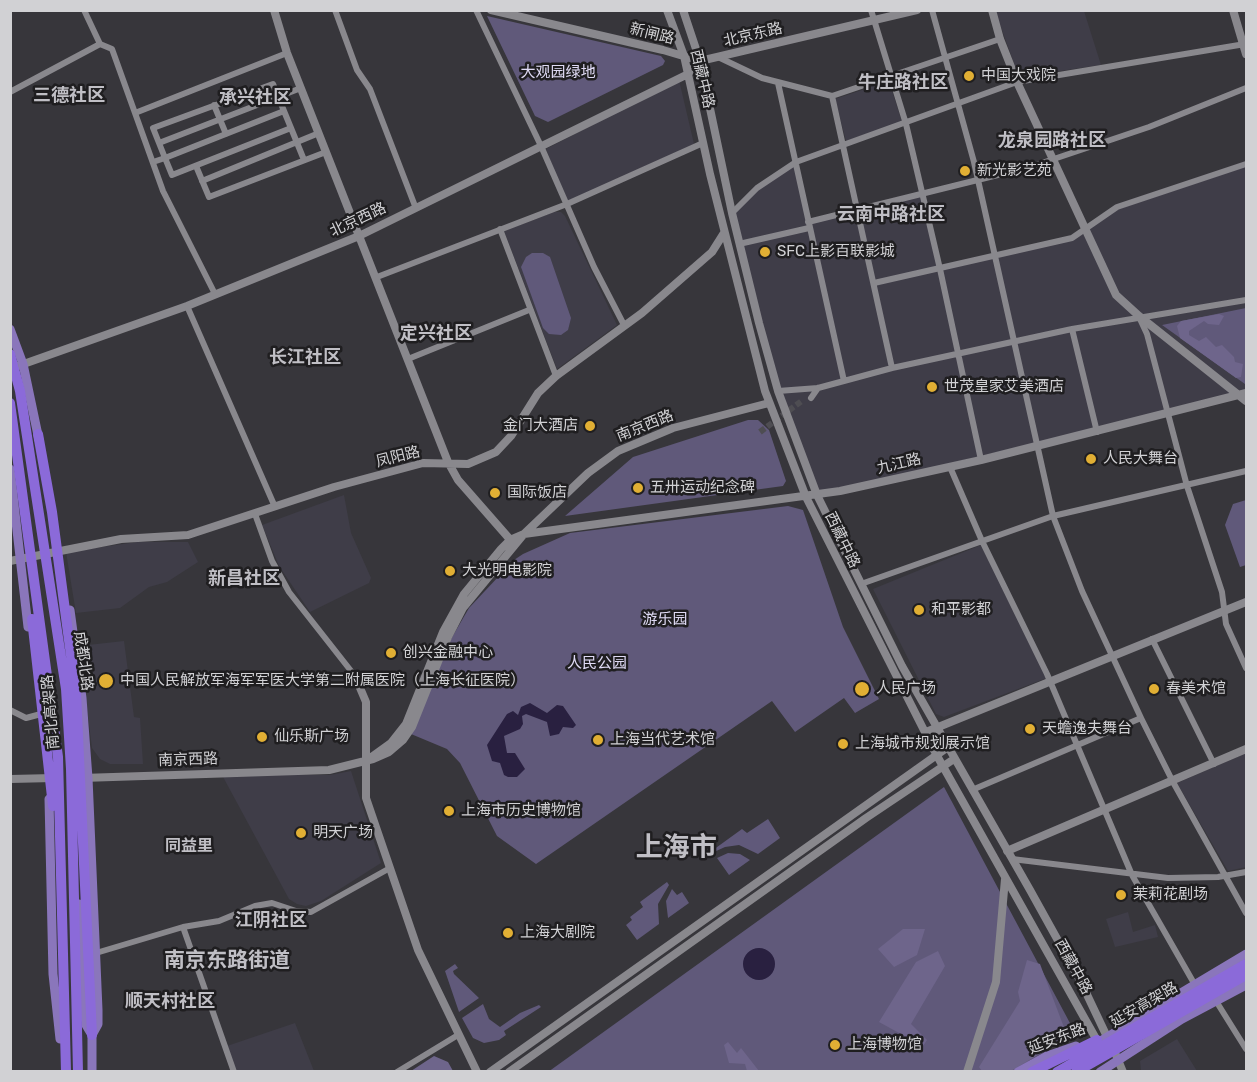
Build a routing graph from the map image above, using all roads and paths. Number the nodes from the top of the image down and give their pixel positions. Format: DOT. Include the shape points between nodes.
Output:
graph roads {
  1 [pos="84,10"];
  2 [pos="274,10"];
  3 [pos="335,10"];
  4 [pos="476,10"];
  5 [pos="491,10"];
  6 [pos="667,10"];
  7 [pos="683,10"];
  8 [pos="871,10"];
  9 [pos="917,10"];
  10 [pos="932,10"];
  11 [pos="992,10"];
  12 [pos="1233,10"];
  13 [pos="874,21"];
  14 [pos="1000,39"];
  15 [pos="100,44"];
  16 [pos="1246,48"];
  17 [pos="287,53"];
  18 [pos="684,56"];
  19 [pos="718,57"];
  20 [pos="946,58"];
  21 [pos="700,61"];
  22 [pos="688,74"];
  23 [pos="891,76"];
  24 [pos="1017,82"];
  25 [pos="778,83"];
  26 [pos="301,88"];
  27 [pos="1246,88"];
  28 [pos="10,92"];
  29 [pos="279,96"];
  30 [pos="831,96"];
  31 [pos="214,105"];
  32 [pos="960,105"];
  33 [pos="284,111"];
  34 [pos="135,114"];
  35 [pos="219,119"];
  36 [pos="906,124"];
  37 [pos="291,128"];
  38 [pos="319,133"];
  39 [pos="225,134"];
  40 [pos="159,143"];
  41 [pos="297,143"];
  42 [pos="703,144"];
  43 [pos="541,146"];
  44 [pos="843,146"];
  45 [pos="326,152"];
  46 [pos="165,158"];
  47 [pos="304,160"];
  48 [pos="1053,160"];
  49 [pos="153,162"];
  50 [pos="796,162"];
  51 [pos="1246,164"];
  52 [pos="196,166"];
  53 [pos="172,176"];
  54 [pos="160,181"];
  55 [pos="202,181"];
  56 [pos="979,181"];
  57 [pos="923,195"];
  58 [pos="567,204"];
  59 [pos="415,206"];
  60 [pos="858,210"];
  61 [pos="732,213"];
  62 [pos="808,225"];
  63 [pos="500,229"];
  64 [pos="1086,230"];
  65 [pos="724,233"];
  66 [pos="359,236"];
  67 [pos="739,244"];
  68 [pos="995,257"];
  69 [pos="940,269"];
  70 [pos="377,277"];
  71 [pos="874,283"];
  72 [pos="215,294"];
  73 [pos="1246,300"];
  74 [pos="187,306"];
  75 [pos="529,310"];
  76 [pos="1138,316"];
  77 [pos="624,325"];
  78 [pos="10,329"];
  79 [pos="1072,329"];
  80 [pos="1015,342"];
  81 [pos="10,354"];
  82 [pos="958,354"];
  83 [pos="408,359"];
  84 [pos="23,364"];
  85 [pos="892,368"];
  86 [pos="10,369"];
  87 [pos="556,376"];
  88 [pos="844,381"];
  89 [pos="818,387"];
  90 [pos="778,391"];
  91 [pos="1244,397"];
  92 [pos="811,398"];
  93 [pos="10,403"];
  94 [pos="769,403"];
  95 [pos="1168,414"];
  96 [pos="10,425"];
  97 [pos="1097,432"];
  98 [pos="38,434"];
  99 [pos="10,436"];
  100 [pos="1039,446"];
  101 [pos="981,460"];
  102 [pos="448,462"];
  103 [pos="950,467"];
  104 [pos="1246,471"];
  105 [pos="13,472"];
  106 [pos="1187,486"];
  107 [pos="817,495"];
  108 [pos="806,497"];
  109 [pos="275,507"];
  110 [pos="255,514"];
  111 [pos="1053,516"];
  112 [pos="551,530"];
  113 [pos="524,534"];
  114 [pos="982,541"];
  115 [pos="513,543"];
  116 [pos="57,551"];
  117 [pos="25,556"];
  118 [pos="10,561"];
  119 [pos="56,578"];
  120 [pos="66,584"];
  121 [pos="861,585"];
  122 [pos="1246,602"];
  123 [pos="1224,610"];
  124 [pos="1152,639"];
  125 [pos="44,652"];
  126 [pos="1111,656"];
  127 [pos="61,659"];
  128 [pos="1246,668"];
  129 [pos="355,676"];
  130 [pos="1051,682"];
  131 [pos="40,686"];
  132 [pos="79,695"];
  133 [pos="10,710"];
  134 [pos="73,710"];
  135 [pos="41,714"];
  136 [pos="1141,718"];
  137 [pos="938,727"];
  138 [pos="926,732"];
  139 [pos="46,734"];
  140 [pos="79,740"];
  141 [pos="1077,746"];
  142 [pos="948,747"];
  143 [pos="1246,749"];
  144 [pos="936,754"];
  145 [pos="58,758"];
  146 [pos="954,759"];
  147 [pos="366,761"];
  148 [pos="1214,764"];
  149 [pos="943,766"];
  150 [pos="74,774"];
  151 [pos="51,778"];
  152 [pos="10,779"];
  153 [pos="88,780"];
  154 [pos="1173,782"];
  155 [pos="972,790"];
  156 [pos="76,800"];
  157 [pos="1104,810"];
  158 [pos="56,813"];
  159 [pos="52,837"];
  160 [pos="1009,855"];
  161 [pos="390,868"];
  162 [pos="1246,872"];
  163 [pos="1004,873"];
  164 [pos="1132,875"];
  165 [pos="1226,876"];
  166 [pos="1246,913"];
  167 [pos="183,927"];
  168 [pos="96,953"];
  169 [pos="1246,954"];
  170 [pos="1246,964"];
  171 [pos="1246,975"];
  172 [pos="1246,983"];
  173 [pos="1195,985"];
  174 [pos="1216,1001"];
  175 [pos="58,1003"];
  176 [pos="92,1035"];
  177 [pos="458,1035"];
  178 [pos="1101,1039"];
  179 [pos="1246,1049"];
  180 [pos="1119,1061"];
  181 [pos="1106,1070"];
  182 [pos="64,1071"];
  183 [pos="78,1071"];
  184 [pos="92,1071"];
  185 [pos="234,1071"];
  186 [pos="397,1071"];
  187 [pos="477,1071"];
  188 [pos="490,1071"];
  189 [pos="509,1071"];
  190 [pos="968,1071"];
  191 [pos="1018,1071"];
  192 [pos="1032,1071"];
  193 [pos="1052,1071"];
  194 [pos="1058,1071"];
  195 [pos="1076,1071"];
  196 [pos="1089,1071"];
  197 [pos="1124,1071"];
  1 -- 15 [label="street"];
  2 -- 17 [label="main road"];
  3 -- 59 [label="street"];
  4 -- 43 [label="street"];
  5 -- 18 [label="main road, 新闸路"];
  6 -- 18 [label="main road, 西藏中路"];
  7 -- 21 [label="main road, 西藏中路"];
  8 -- 13 [label="street"];
  9 -- 13 [label="main road, 北京东路"];
  10 -- 20 [label="street"];
  11 -- 14 [label="main road"];
  12 -- 16 [label="main road"];
  13 -- 19 [label="main road, 北京东路"];
  13 -- 23 [label="street"];
  14 -- 20 [label="street"];
  14 -- 24 [label="main road"];
  15 -- 28 [label="street"];
  15 -- 34 [label="street" via="112,49"];
  16 -- 24 [label="street"];
  17 -- 26 [label="main road"];
  17 -- 34 [label="street"];
  18 -- 21 [label="main road, 新闸路"];
  18 -- 22 [label="main road, 西藏中路"];
  19 -- 21 [label="main road, 北京东路"];
  19 -- 25 [label="street"];
  20 -- 23 [label="street"];
  20 -- 32 [label="street"];
  21 -- 22 [label="main road, 北京西路"];
  21 -- 61 [label="main road, 西藏中路"];
  22 -- 42 [label="main road, 西藏中路"];
  22 -- 43 [label="main road, 北京西路"];
  23 -- 30 [label="street"];
  23 -- 36 [label="street"];
  24 -- 32 [label="street"];
  24 -- 48 [label="main road"];
  25 -- 30 [label="street"];
  25 -- 50 [label="street"];
  26 -- 29 [label="street"];
  26 -- 38 [label="main road"];
  27 -- 48 [label="street"];
  29 -- 31 [label="street" via="273,84"];
  29 -- 33 [label="street"];
  29 -- 35 [label="street"];
  30 -- 44 [label="street"];
  31 -- 35 [label="street"];
  31 -- 40 [label="street" via="153,128"];
  32 -- 36 [label="street"];
  32 -- 56 [label="street"];
  33 -- 37 [label="street"];
  33 -- 39 [label="street"];
  34 -- 49 [label="street"];
  35 -- 39 [label="street"];
  35 -- 40 [label="street"];
  36 -- 44 [label="street"];
  36 -- 57 [label="street"];
  37 -- 41 [label="street"];
  37 -- 52 [label="street"];
  38 -- 41 [label="street"];
  38 -- 45 [label="main road"];
  39 -- 46 [label="street"];
  40 -- 46 [label="street"];
  41 -- 47 [label="street"];
  41 -- 55 [label="street"];
  42 -- 58 [label="street"];
  42 -- 65 [label="main road, 西藏中路"];
  43 -- 58 [label="street"];
  43 -- 59 [label="main road, 北京西路"];
  44 -- 50 [label="street"];
  44 -- 60 [label="street"];
  45 -- 47 [label="street"];
  45 -- 66 [label="main road"];
  46 -- 49 [label="street"];
  46 -- 53 [label="street"];
  47 -- 55 [label="street" via="209,197"];
  48 -- 56 [label="street"];
  48 -- 64 [label="main road"];
  49 -- 54 [label="street"];
  50 -- 61 [label="street" via="757,188"];
  50 -- 62 [label="street"];
  51 -- 64 [label="street" via="1117,207"];
  52 -- 53 [label="street"];
  52 -- 55 [label="street"];
  53 -- 54 [label="street"];
  54 -- 72 [label="street"];
  56 -- 57 [label="street"];
  56 -- 68 [label="street"];
  57 -- 60 [label="street"];
  57 -- 69 [label="street"];
  58 -- 63 [label="street"];
  58 -- 77 [label="street"];
  59 -- 66 [label="main road, 北京西路"];
  60 -- 62 [label="street"];
  60 -- 71 [label="street"];
  61 -- 65 [label="main road, 凤阳路"];
  61 -- 67 [label="main road, 西藏中路"];
  62 -- 67 [label="street"];
  62 -- 88 [label="street"];
  63 -- 70 [label="street"];
  63 -- 75 [label="street"];
  64 -- 68 [label="street" via="1072,238"];
  64 -- 76 [label="main road" via="1111,287"];
  65 -- 77 [label="main road, 凤阳路" via="712,252"];
  65 -- 94 [label="main road, 西藏中路"];
  66 -- 70 [label="main road"];
  66 -- 72 [label="main road, 北京西路"];
  67 -- 90 [label="main road, 西藏中路"];
  68 -- 69 [label="street"];
  68 -- 80 [label="street"];
  69 -- 71 [label="street"];
  69 -- 82 [label="street"];
  70 -- 83 [label="main road"];
  71 -- 85 [label="street"];
  72 -- 74 [label="main road, 北京西路"];
  73 -- 76 [label="street"];
  74 -- 84 [label="main road, 北京西路"];
  74 -- 109 [label="street"];
  75 -- 83 [label="street"];
  75 -- 87 [label="street"];
  76 -- 79 [label="street"];
  76 -- 91 [label="main road"];
  76 -- 95 [label="street" via="1146,328"];
  77 -- 87 [label="main road, 凤阳路"];
  78 -- 84 [label="main road"];
  79 -- 80 [label="street"];
  79 -- 97 [label="street"];
  80 -- 82 [label="street"];
  80 -- 100 [label="street"];
  81 -- 127 [label="highway, 南北高架路" via="20,391"];
  82 -- 85 [label="street"];
  82 -- 101 [label="street"];
  83 -- 102 [label="main road"];
  84 -- 86 [label="main road, 北京西路"];
  84 -- 98 [label="main road"];
  85 -- 88 [label="street"];
  87 -- 102 [label="main road, 凤阳路" via="538,393 496,452 468,464"];
  88 -- 89 [label="street"];
  89 -- 90 [label="street"];
  89 -- 92 [label="street"];
  90 -- 107 [label="main road, 西藏中路"];
  91 -- 95 [label="main road, 九江路"];
  93 -- 125 [label="highway, 南北高架路"];
  94 -- 108 [label="main road, 西藏中路"];
  94 -- 113 [label="main road, 南京西路" via="673,428 618,451 588,473"];
  95 -- 97 [label="main road, 九江路"];
  95 -- 106 [label="street"];
  96 -- 117 [label="main road" via="15,436"];
  97 -- 100 [label="main road, 九江路"];
  98 -- 116 [label="main road" via="54,490"];
  98 -- 132 [label="highway"];
  99 -- 105 [label="highway"];
  100 -- 101 [label="main road, 九江路"];
  100 -- 111 [label="street"];
  101 -- 103 [label="main road, 九江路"];
  102 -- 109 [label="main road, 凤阳路" via="423,464 334,487"];
  102 -- 115 [label="main road" via="458,480"];
  103 -- 107 [label="main road, 九江路"];
  103 -- 114 [label="street"];
  104 -- 106 [label="street"];
  105 -- 117 [label="main road"];
  105 -- 131 [label="highway"];
  106 -- 111 [label="street"];
  106 -- 123 [label="street" via="1222,592"];
  107 -- 108 [label="main road, 九江路"];
  107 -- 121 [label="main road, 西藏中路"];
  108 -- 112 [label="main road, 九江路"];
  108 -- 138 [label="main road, 西藏中路"];
  109 -- 110 [label="main road, 凤阳路"];
  110 -- 116 [label="main road, 凤阳路" via="188,535 121,539"];
  110 -- 129 [label="street" via="272,561 289,592"];
  111 -- 114 [label="street"];
  111 -- 126 [label="street"];
  112 -- 113 [label="main road, 九江路"];
  112 -- 115 [label="main road, 九江路"];
  113 -- 115 [label="main road, 南京西路"];
  114 -- 121 [label="street"];
  114 -- 130 [label="street"];
  115 -- 147 [label="main road, 南京西路" via="460,614 408,733 388,752"];
  116 -- 117 [label="main road, 凤阳路"];
  116 -- 119 [label="main road, 成都北路"];
  116 -- 120 [label="main road"];
  117 -- 118 [label="main road, 凤阳路"];
  117 -- 135 [label="main road" via="32,656"];
  117 -- 139 [label="main road"];
  119 -- 120 [label="main road"];
  119 -- 134 [label="main road, 成都北路"];
  120 -- 132 [label="main road"];
  121 -- 137 [label="main road, 西藏中路"];
  122 -- 123 [label="main road"];
  123 -- 124 [label="main road"];
  123 -- 128 [label="street" via="1234,645"];
  124 -- 126 [label="main road"];
  124 -- 148 [label="street"];
  125 -- 131 [label="highway"];
  125 -- 145 [label="highway, 南北高架路"];
  126 -- 130 [label="main road"];
  126 -- 136 [label="street"];
  127 -- 132 [label="highway"];
  127 -- 150 [label="highway, 南北高架路"];
  129 -- 147 [label="main road" via="366,702"];
  130 -- 137 [label="main road"];
  130 -- 141 [label="street"];
  131 -- 139 [label="highway"];
  132 -- 134 [label="main road"];
  132 -- 140 [label="highway"];
  132 -- 153 [label="main road"];
  133 -- 135 [label="street" via="26,718"];
  134 -- 150 [label="main road, 成都北路"];
  135 -- 139 [label="main road"];
  136 -- 141 [label="street"];
  136 -- 154 [label="street"];
  137 -- 138 [label="main road"];
  137 -- 142 [label="main road, 西藏中路"];
  138 -- 144 [label="main road, 西藏中路"];
  139 -- 145 [label="highway"];
  139 -- 151 [label="main road"];
  139 -- 151 [label="main road"];
  139 -- 175 [label="highway" via="53,813"];
  140 -- 150 [label="highway"];
  140 -- 176 [label="highway"];
  141 -- 155 [label="street"];
  141 -- 157 [label="street"];
  142 -- 144 [label="main road"];
  142 -- 146 [label="main road, 西藏中路"];
  143 -- 148 [label="main road"];
  144 -- 149 [label="main road, 西藏中路"];
  144 -- 188 [label="main road"];
  145 -- 182 [label="highway, 南北高架路"];
  146 -- 149 [label="main road"];
  146 -- 155 [label="main road, 西藏中路"];
  147 -- 153 [label="main road, 南京西路" via="329,770"];
  147 -- 161 [label="main road" via="366,798"];
  148 -- 154 [label="main road"];
  149 -- 163 [label="main road, 西藏中路"];
  149 -- 189 [label="main road"];
  150 -- 151 [label="main road, 南京西路"];
  150 -- 153 [label="main road, 南京西路"];
  150 -- 156 [label="main road, 成都北路"];
  150 -- 183 [label="highway, 南北高架路"];
  151 -- 152 [label="main road, 南京西路"];
  151 -- 158 [label="main road"];
  151 -- 159 [label="main road"];
  153 -- 156 [label="main road"];
  153 -- 168 [label="main road"];
  154 -- 157 [label="main road"];
  154 -- 165 [label="street"];
  155 -- 160 [label="main road, 西藏中路"];
  156 -- 176 [label="main road, 成都北路" via="82,986 86,1025"];
  157 -- 160 [label="main road"];
  157 -- 164 [label="street"];
  158 -- 159 [label="main road"];
  158 -- 175 [label="main road" via="65,985"];
  159 -- 175 [label="main road" via="53,974"];
  160 -- 164 [label="street"];
  160 -- 178 [label="main road, 西藏中路" via="1081,982"];
  161 -- 167 [label="street" via="311,912 296,911 276,902 219,921"];
  161 -- 177 [label="main road" via="418,950"];
  162 -- 165 [label="street"];
  163 -- 178 [label="main road, 西藏中路"];
  163 -- 190 [label="main road" via="1006,891 996,982"];
  164 -- 165 [label="street"];
  164 -- 173 [label="street"];
  165 -- 166 [label="street"];
  167 -- 168 [label="street"];
  167 -- 185 [label="street"];
  168 -- 176 [label="main road" via="98,1024"];
  169 -- 173 [label="main road, 延安东路"];
  170 -- 194 [label="highway, 延安高架路"];
  171 -- 195 [label="highway, 延安高架路"];
  172 -- 174 [label="main road"];
  172 -- 196 [label="highway"];
  173 -- 178 [label="main road, 延安东路"];
  174 -- 179 [label="street"];
  174 -- 180 [label="main road" via="1160,1032"];
  175 -- 182 [label="main road"];
  176 -- 184 [label="main road, 成都北路"];
  177 -- 186 [label="street"];
  177 -- 187 [label="main road"];
  178 -- 180 [label="main road"];
  178 -- 181 [label="main road"];
  178 -- 191 [label="main road, 延安东路" via="1047,1056"];
  178 -- 192 [label="highway"];
  178 -- 193 [label="main road, 延安东路"];
  180 -- 181 [label="main road"];
  180 -- 197 [label="main road"];
}
